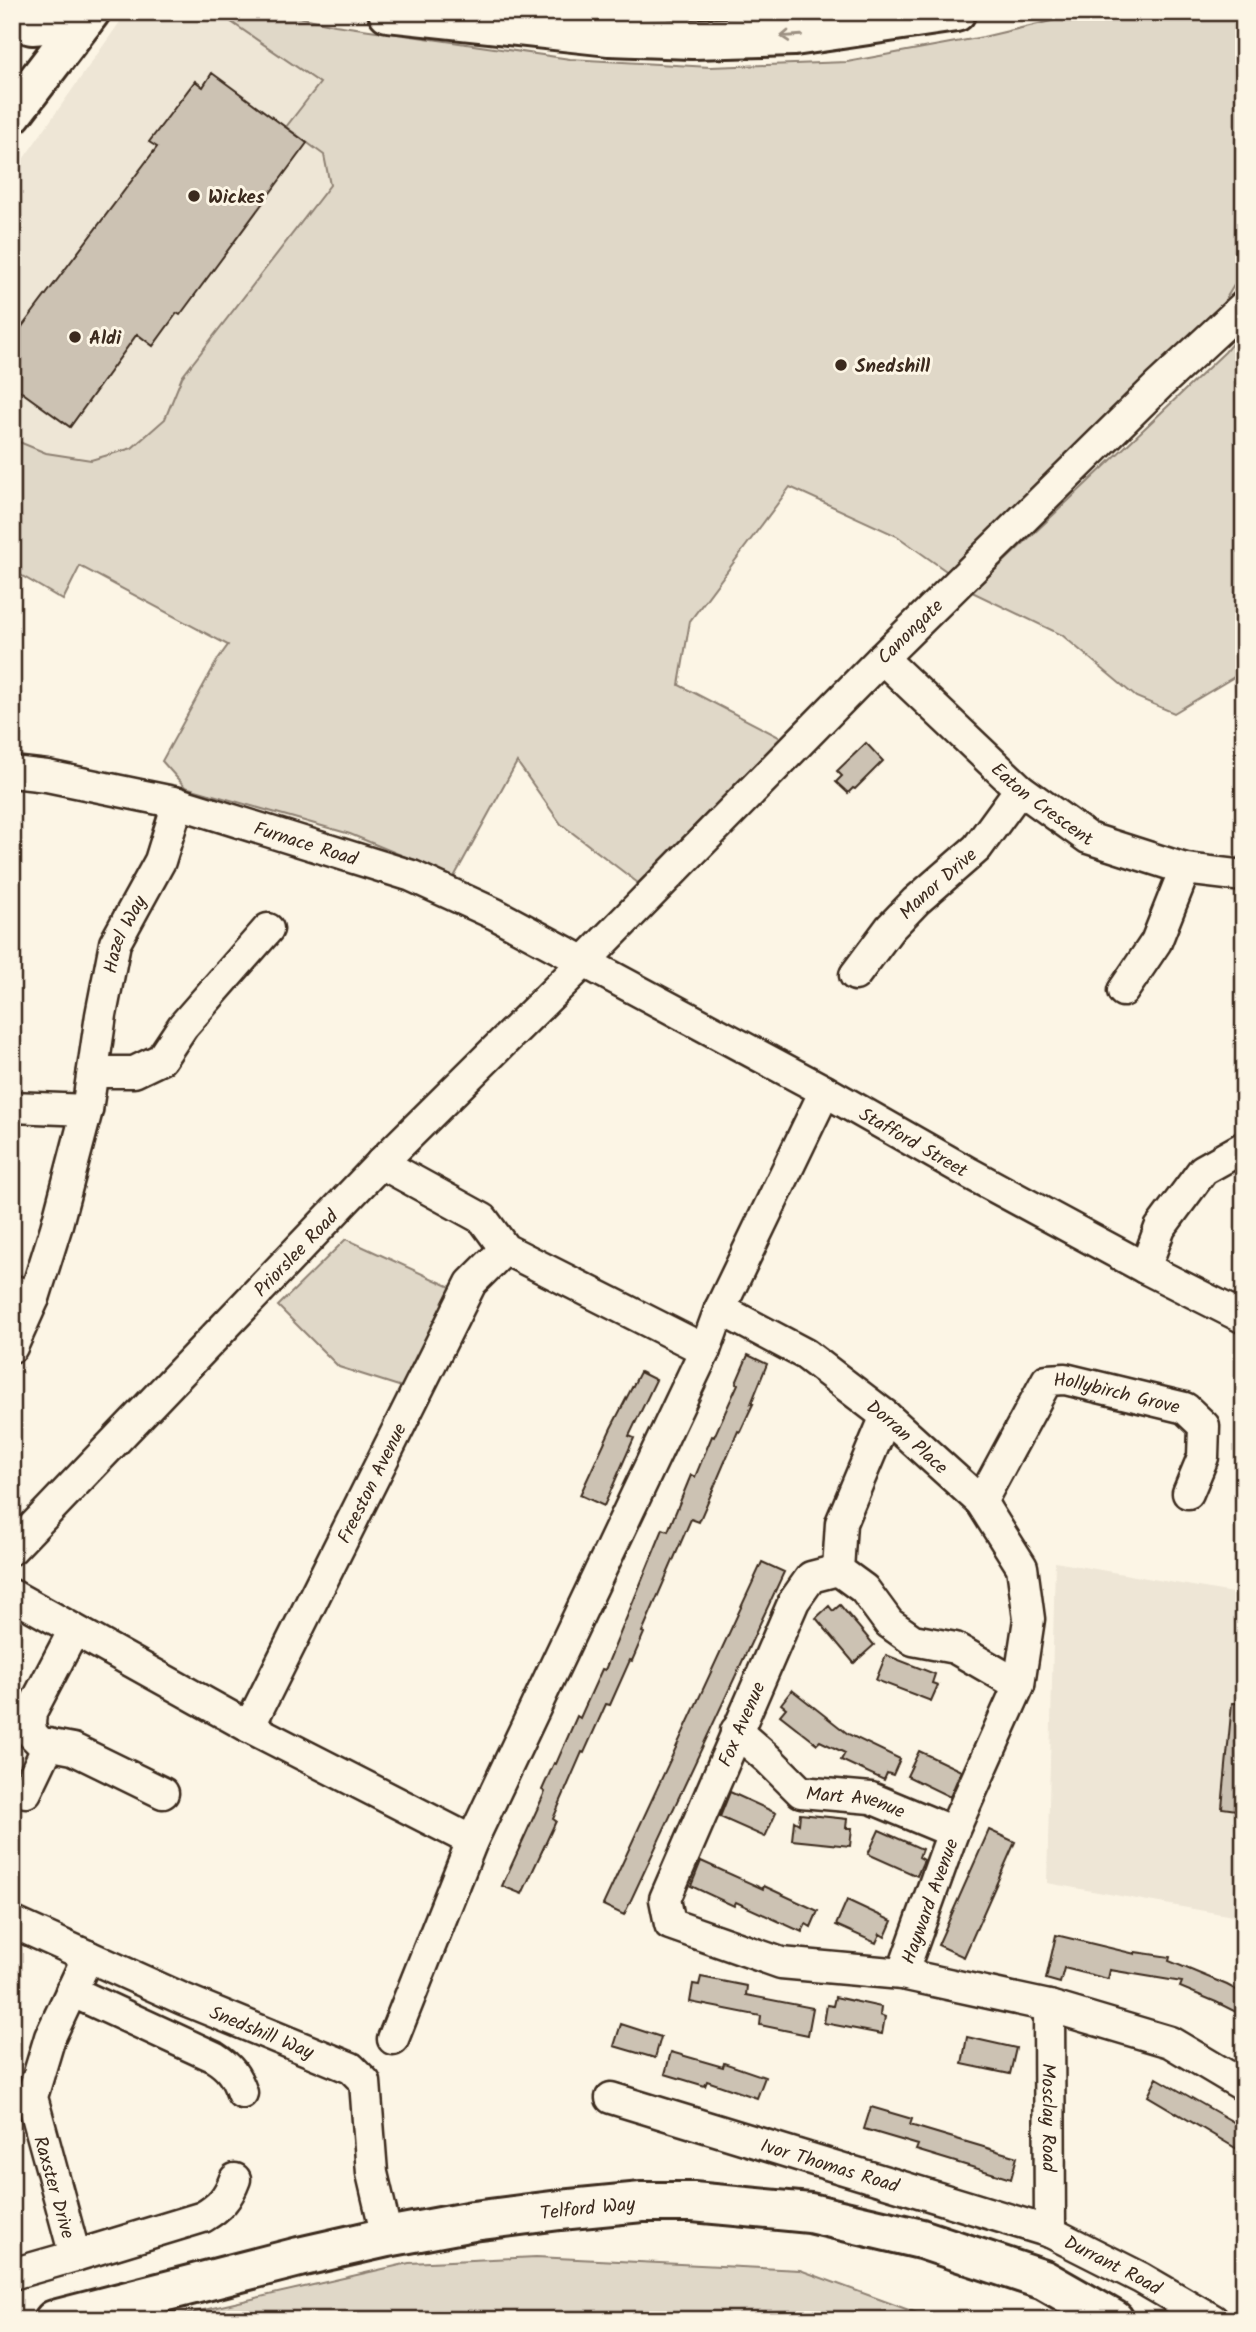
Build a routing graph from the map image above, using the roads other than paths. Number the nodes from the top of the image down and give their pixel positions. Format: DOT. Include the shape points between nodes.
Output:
graph roads {
  1 [pos="388,12"];
  2 [pos="956,12"];
  3 [pos="87,16"];
  4 [pos="12,19"];
  5 [pos="16,101"];
  6 [pos="1244,306"];
  7 [pos="882,658"];
  8 [pos="12,772"];
  9 [pos="1020,789"];
  10 [pos="178,803"];
  11 [pos="1185,869"];
  12 [pos="1244,876"];
  13 [pos="268,929"];
  14 [pos="583,962"];
  15 [pos="855,975"];
  16 [pos="1124,991"];
  17 [pos="93,1072"];
  18 [pos="825,1091"];
  19 [pos="12,1107"];
  20 [pos="87,1110"];
  21 [pos="1244,1147"];
  22 [pos="381,1163"];
  23 [pos="505,1249"];
  24 [pos="1145,1268"];
  25 [pos="23,1294"];
  26 [pos="720,1309"];
  27 [pos="1244,1318"];
  28 [pos="12,1347"];
  29 [pos="705,1350"];
  30 [pos="886,1416"];
  31 [pos="1188,1493"];
  32 [pos="981,1502"];
  33 [pos="12,1549"];
  34 [pos="838,1570"];
  35 [pos="12,1595"];
  36 [pos="1029,1619"];
  37 [pos="74,1630"];
  38 [pos="1019,1685"];
  39 [pos="249,1727"];
  40 [pos="736,1731"];
  41 [pos="49,1744"];
  42 [pos="26,1792"];
  43 [pos="163,1793"];
  44 [pos="953,1832"];
  45 [pos="472,1840"];
  46 [pos="664,1899"];
  47 [pos="12,1922"];
  48 [pos="88,1956"];
  49 [pos="902,1974"];
  50 [pos="71,1991"];
  51 [pos="1049,2006"];
  52 [pos="393,2039"];
  53 [pos="1244,2086"];
  54 [pos="243,2093"];
  55 [pos="611,2098"];
  56 [pos="22,2100"];
  57 [pos="235,2179"];
  58 [pos="1050,2232"];
  59 [pos="387,2237"];
  60 [pos="75,2256"];
  61 [pos="12,2274"];
  62 [pos="54,2320"];
  63 [pos="1114,2320"];
  64 [pos="1213,2320"];
  2 -- 1 [label="main road, one-way" via="794,36 692,39 609,36"];
  3 -- 4 [label="main road" via="32,25"];
  3 -- 5 [label="main road"];
  6 -- 7 [label="street, Canongate"];
  7 -- 9 [label="street, Eaton Crescent"];
  7 -- 14 [label="street, Canongate"];
  8 -- 10 [label="street, Furnace Road"];
  9 -- 11 [label="street, Eaton Crescent" via="1088,838"];
  9 -- 15 [label="street, Manor Drive" via="977,848 890,928"];
  10 -- 14 [label="street, Furnace Road" via="412,876"];
  10 -- 17 [label="street, Hazel Way" via="160,861 115,943"];
  11 -- 12 [label="street, Eaton Crescent"];
  11 -- 16 [label="street" via="1156,942"];
  13 -- 17 [label="street" via="183,1026 161,1059 134,1072"];
  14 -- 18 [label="street, Stafford Street"];
  14 -- 22 [label="street, Priorslee Road"];
  17 -- 20 [label="street, Hazel Way"];
  18 -- 24 [label="street, Stafford Street"];
  18 -- 26 [label="street"];
  19 -- 20 [label="street"];
  20 -- 25 [label="street, Hazel Way" via="56,1228"];
  21 -- 24 [label="street" via="1203,1170 1160,1228"];
  22 -- 23 [label="street" via="483,1219"];
  22 -- 33 [label="street, Priorslee Road"];
  23 -- 29 [label="street"];
  23 -- 39 [label="street, Freeston Avenue" via="471,1283"];
  24 -- 27 [label="street, Stafford Street"];
  25 -- 28 [label="street, Hazel Way"];
  26 -- 29 [label="street"];
  26 -- 30 [label="street, Dorran Place" via="805,1354"];
  29 -- 45 [label="street"];
  30 -- 32 [label="street, Dorran Place"];
  30 -- 34 [label="street" via="841,1523"];
  31 -- 32 [label="street, Hollybirch Grove" via="1203,1457 1204,1426 1185,1408 1065,1379 1047,1380"];
  32 -- 36 [label="street, Dorran Place" via="1022,1567"];
  34 -- 38 [label="street" via="864,1589 889,1623 914,1640 955,1648"];
  34 -- 40 [label="street, Fox Avenue" via="811,1577 794,1601"];
  35 -- 37 [label="street"];
  36 -- 38 [label="street, Hayward Avenue"];
  37 -- 39 [label="street"];
  37 -- 41 [label="street" via="31,1712 32,1734"];
  38 -- 44 [label="street, Hayward Avenue"];
  39 -- 45 [label="street"];
  40 -- 44 [label="street, Mart Avenue" via="800,1792 871,1798"];
  40 -- 46 [label="street, Fox Avenue"];
  41 -- 42 [label="street"];
  41 -- 43 [label="street" via="73,1749"];
  44 -- 49 [label="street, Hayward Avenue"];
  45 -- 52 [label="street"];
  46 -- 49 [label="street, Hayward Avenue" via="670,1924 781,1963"];
  47 -- 48 [label="street, Snedshill Way"];
  48 -- 50 [label="street, Raxster Drive"];
  48 -- 59 [label="street, Snedshill Way" via="351,2068 365,2082 372,2173"];
  49 -- 51 [label="street"];
  50 -- 54 [label="street" via="214,2057 228,2066"];
  50 -- 56 [label="street, Raxster Drive"];
  51 -- 53 [label="street" via="1170,2042"];
  51 -- 58 [label="street, Mosclay Road"];
  55 -- 58 [label="street, Ivor Thomas Road"];
  56 -- 60 [label="street, Raxster Drive"];
  57 -- 60 [label="street" via="226,2200 203,2217"];
  58 -- 64 [label="street, Durrant Road"];
  59 -- 62 [label="main road, Telford Way"];
  59 -- 63 [label="main road, Telford Way" via="473,2221 642,2202 810,2213 921,2239 1044,2280"];
  60 -- 61 [label="street, Raxster Drive"];
}
